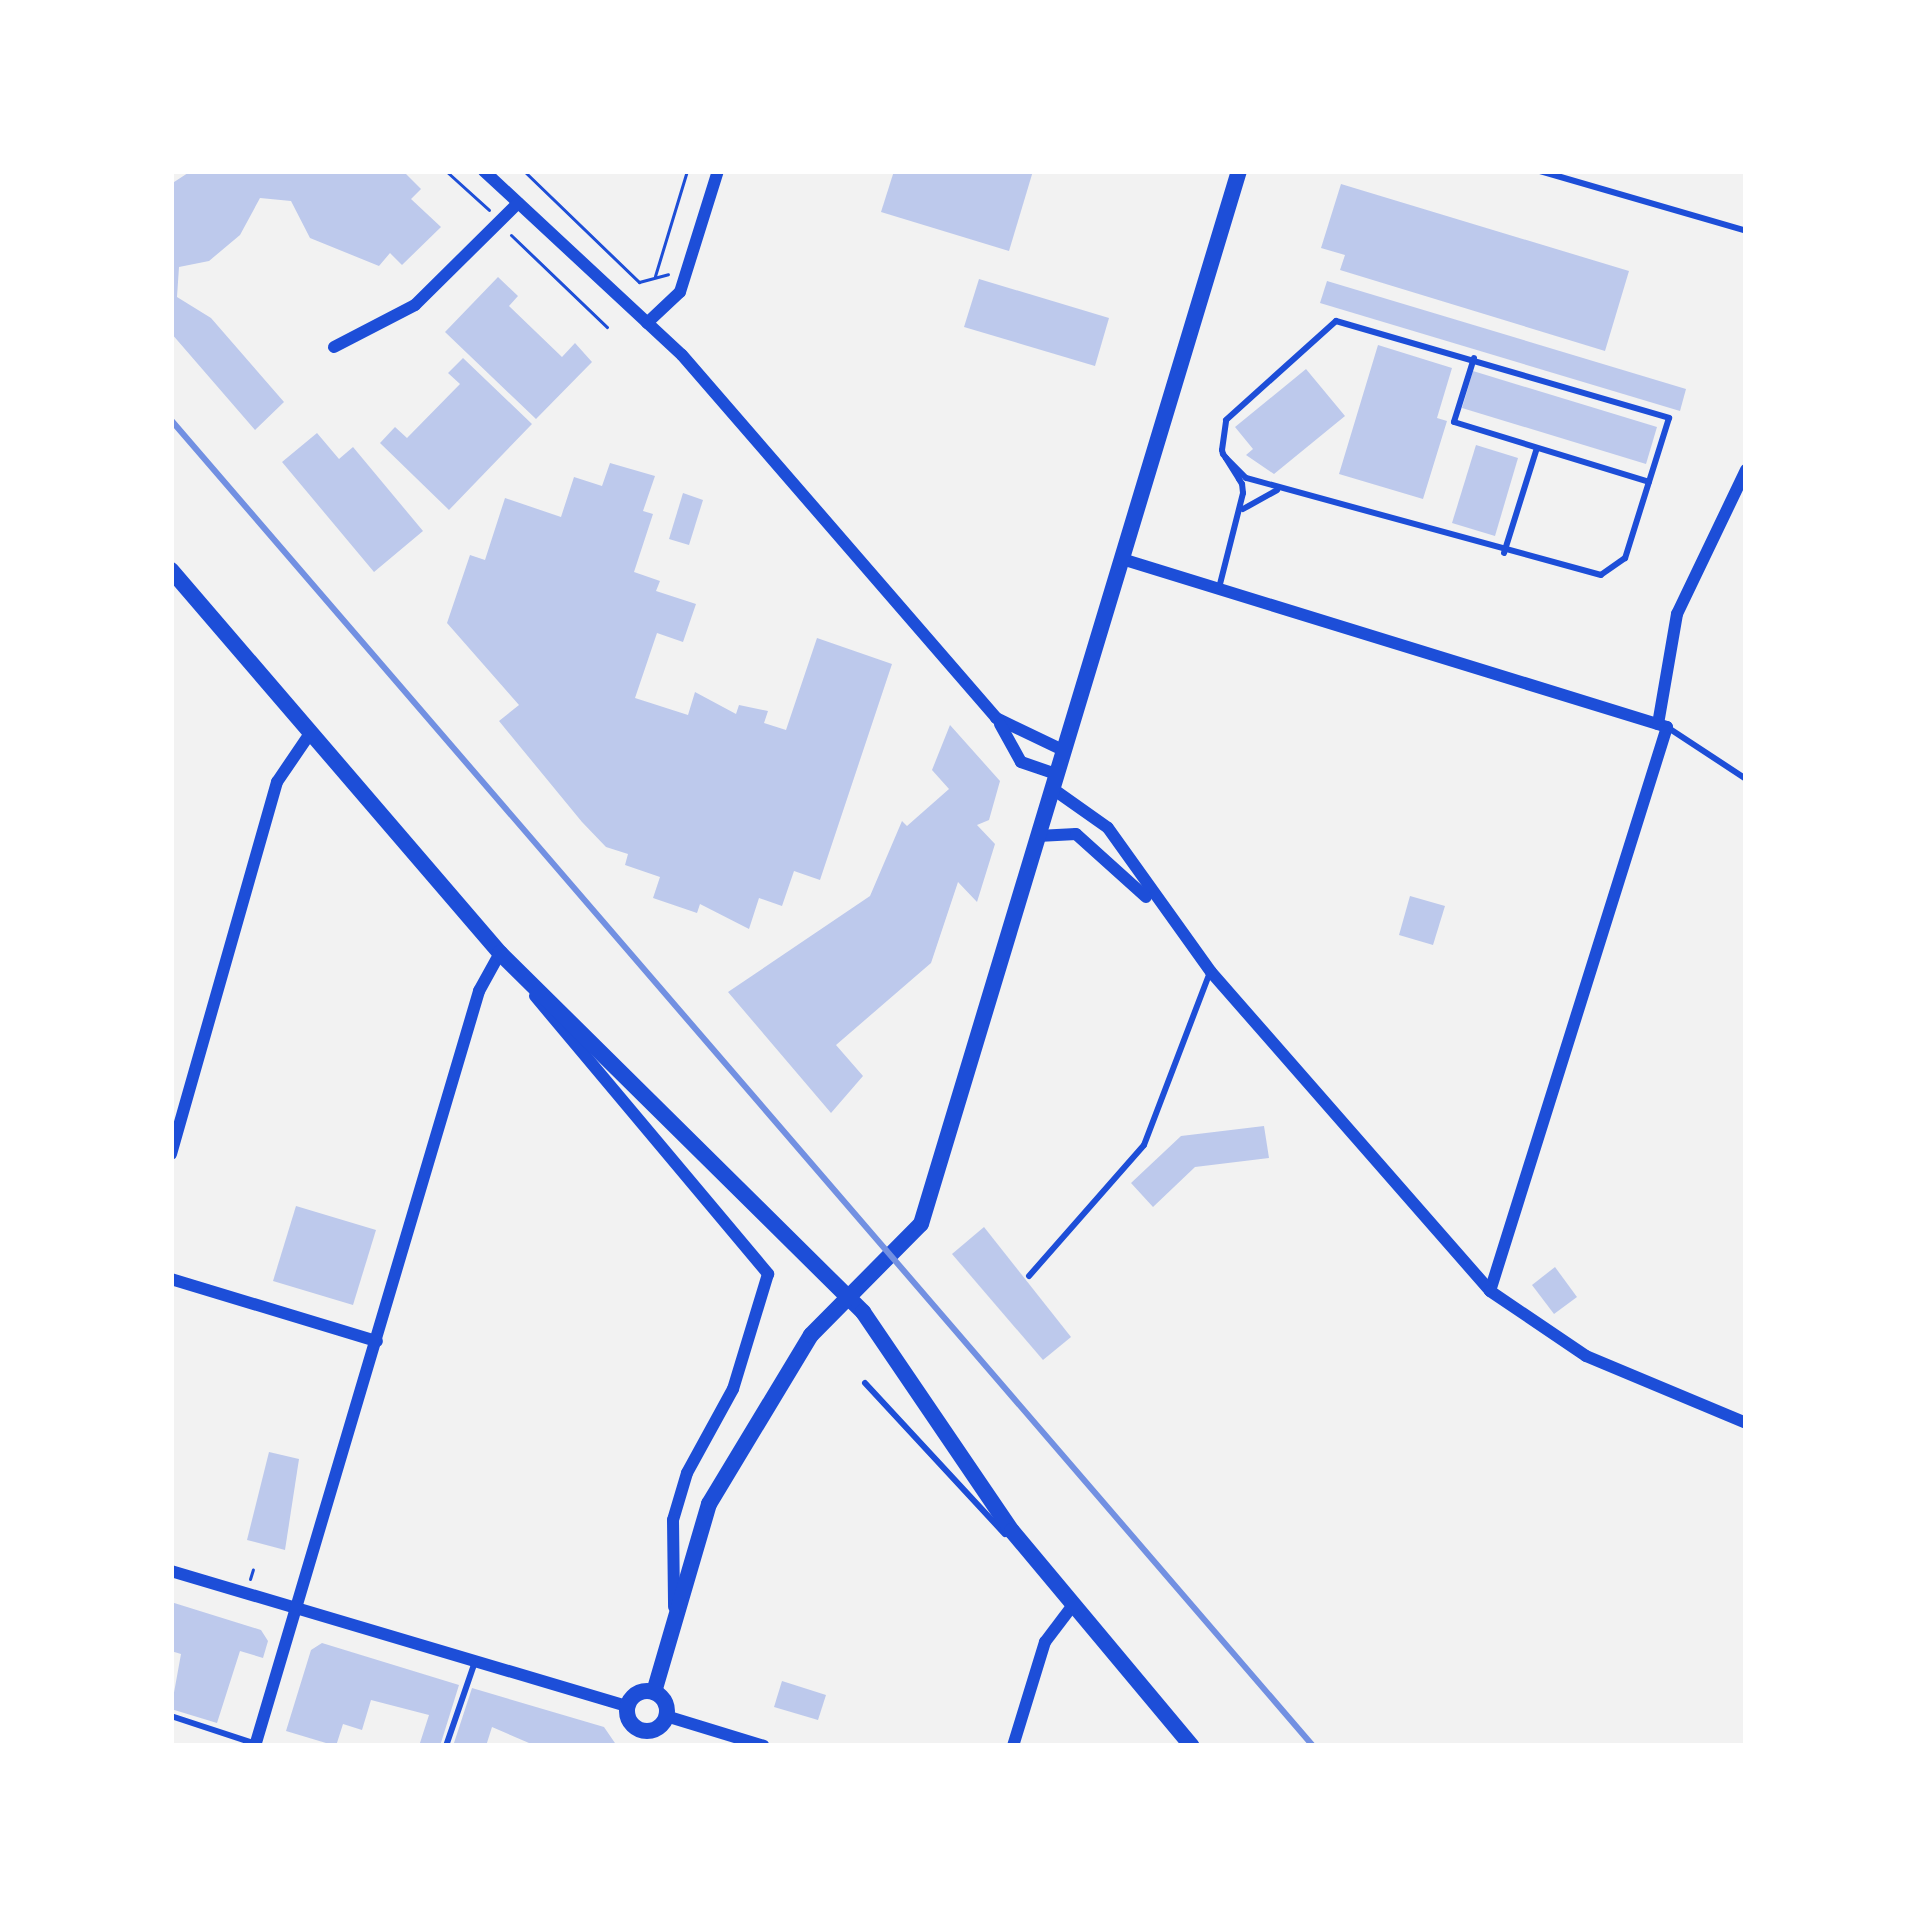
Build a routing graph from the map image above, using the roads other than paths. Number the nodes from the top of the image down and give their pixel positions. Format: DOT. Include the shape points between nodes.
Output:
graph roads {
  1 [pos="484,171"];
  2 [pos="718,171"];
  3 [pos="1239,171"];
  4 [pos="1540,171"];
  5 [pos="518,203"];
  6 [pos="1746,231"];
  7 [pos="647,323"];
  8 [pos="334,347"];
  9 [pos="1474,358"];
  10 [pos="1537,448"];
  11 [pos="1226,458"];
  12 [pos="1746,470"];
  13 [pos="1649,482"];
  14 [pos="1286,490"];
  15 [pos="1240,518"];
  16 [pos="1503,554"];
  17 [pos="1122,559"];
  18 [pos="171,570"];
  19 [pos="1220,588"];
  20 [pos="996,718"];
  21 [pos="1663,726"];
  22 [pos="309,735"];
  23 [pos="1065,751"];
  24 [pos="1746,779"];
  25 [pos="1055,782"];
  26 [pos="1038,836"];
  27 [pos="1160,910"];
  28 [pos="500,953"];
  29 [pos="1210,972"];
  30 [pos="519,973"];
  31 [pos="171,1154"];
  32 [pos="1029,1276"];
  33 [pos="171,1279"];
  34 [pos="1490,1292"];
  35 [pos="851,1298"];
  36 [pos="377,1341"];
  37 [pos="865,1383"];
  38 [pos="1746,1424"];
  39 [pos="171,1570"];
  40 [pos="1044,1570"];
  41 [pos="1073,1605"];
  42 [pos="296,1608"];
  43 [pos="674,1615"];
  44 [pos="477,1659"];
  45 [pos="654,1692"];
  46 [pos="627,1706"];
  47 [pos="171,1716"];
  48 [pos="666,1716"];
  49 [pos="642,1738"];
  50 [pos="255,1745"];
  51 [pos="446,1746"];
  52 [pos="764,1746"];
  53 [pos="1013,1746"];
  54 [pos="1192,1746"];
  1 -- 5 [label="street"];
  2 -- 7 [label="street" via="672,306"];
  3 -- 17 [label="main road"];
  4 -- 6 [label="lane"];
  5 -- 7 [label="street"];
  5 -- 8 [label="street" via="415,304"];
  7 -- 20 [label="street"];
  9 -- 10 [label="lane" via="1454,422"];
  9 -- 11 [label="lane" via="1336,321 1229,414"];
  9 -- 13 [label="lane" via="1669,418"];
  10 -- 13 [label="lane"];
  10 -- 16 [label="lane"];
  11 -- 14 [label="lane" via="1243,477"];
  11 -- 15 [label="lane" via="1242,484"];
  12 -- 21 [label="street" via="1677,614"];
  13 -- 16 [label="lane" via="1612,572"];
  14 -- 15 [label="lane" via="1255,496"];
  14 -- 16 [label="lane"];
  15 -- 19 [label="lane"];
  17 -- 19 [label="street"];
  17 -- 23 [label="main road"];
  18 -- 22 [label="main road"];
  19 -- 21 [label="street"];
  20 -- 23 [label="street"];
  20 -- 25 [label="street" via="1018,760"];
  21 -- 24 [label="lane" via="1722,756"];
  21 -- 34 [label="street"];
  22 -- 28 [label="main road"];
  22 -- 31 [label="street" via="280,774"];
  23 -- 25 [label="main road"];
  25 -- 26 [label="main road"];
  25 -- 27 [label="street" via="1095,814"];
  26 -- 27 [label="street" via="1076,834"];
  26 -- 35 [label="main road" via="935,1182 908,1245"];
  27 -- 29 [label="street"];
  28 -- 30 [label="main road"];
  28 -- 36 [label="street" via="482,982"];
  29 -- 32 [label="lane" via="1144,1145"];
  29 -- 34 [label="street"];
  30 -- 35 [label="main road"];
  30 -- 43 [label="street" via="563,1037 769,1278 733,1389 687,1473 673,1520"];
  33 -- 36 [label="street"];
  34 -- 38 [label="street" via="1573,1350"];
  35 -- 40 [label="main road"];
  35 -- 43 [label="main road" via="807,1341 709,1504"];
  36 -- 42 [label="street"];
  37 -- 40 [label="lane"];
  39 -- 42 [label="street"];
  40 -- 41 [label="main road"];
  41 -- 53 [label="street" via="1045,1642"];
  41 -- 54 [label="main road"];
  42 -- 44 [label="street"];
  42 -- 50 [label="street"];
  43 -- 45 [label="main road"];
  44 -- 46 [label="street"];
  44 -- 51 [label="lane"];
  45 -- 46 [label="main road" via="640,1691"];
  45 -- 48 [label="main road"];
  46 -- 49 [label="main road"];
  47 -- 50 [label="lane"];
  48 -- 49 [label="main road"];
  48 -- 52 [label="street"];
}
